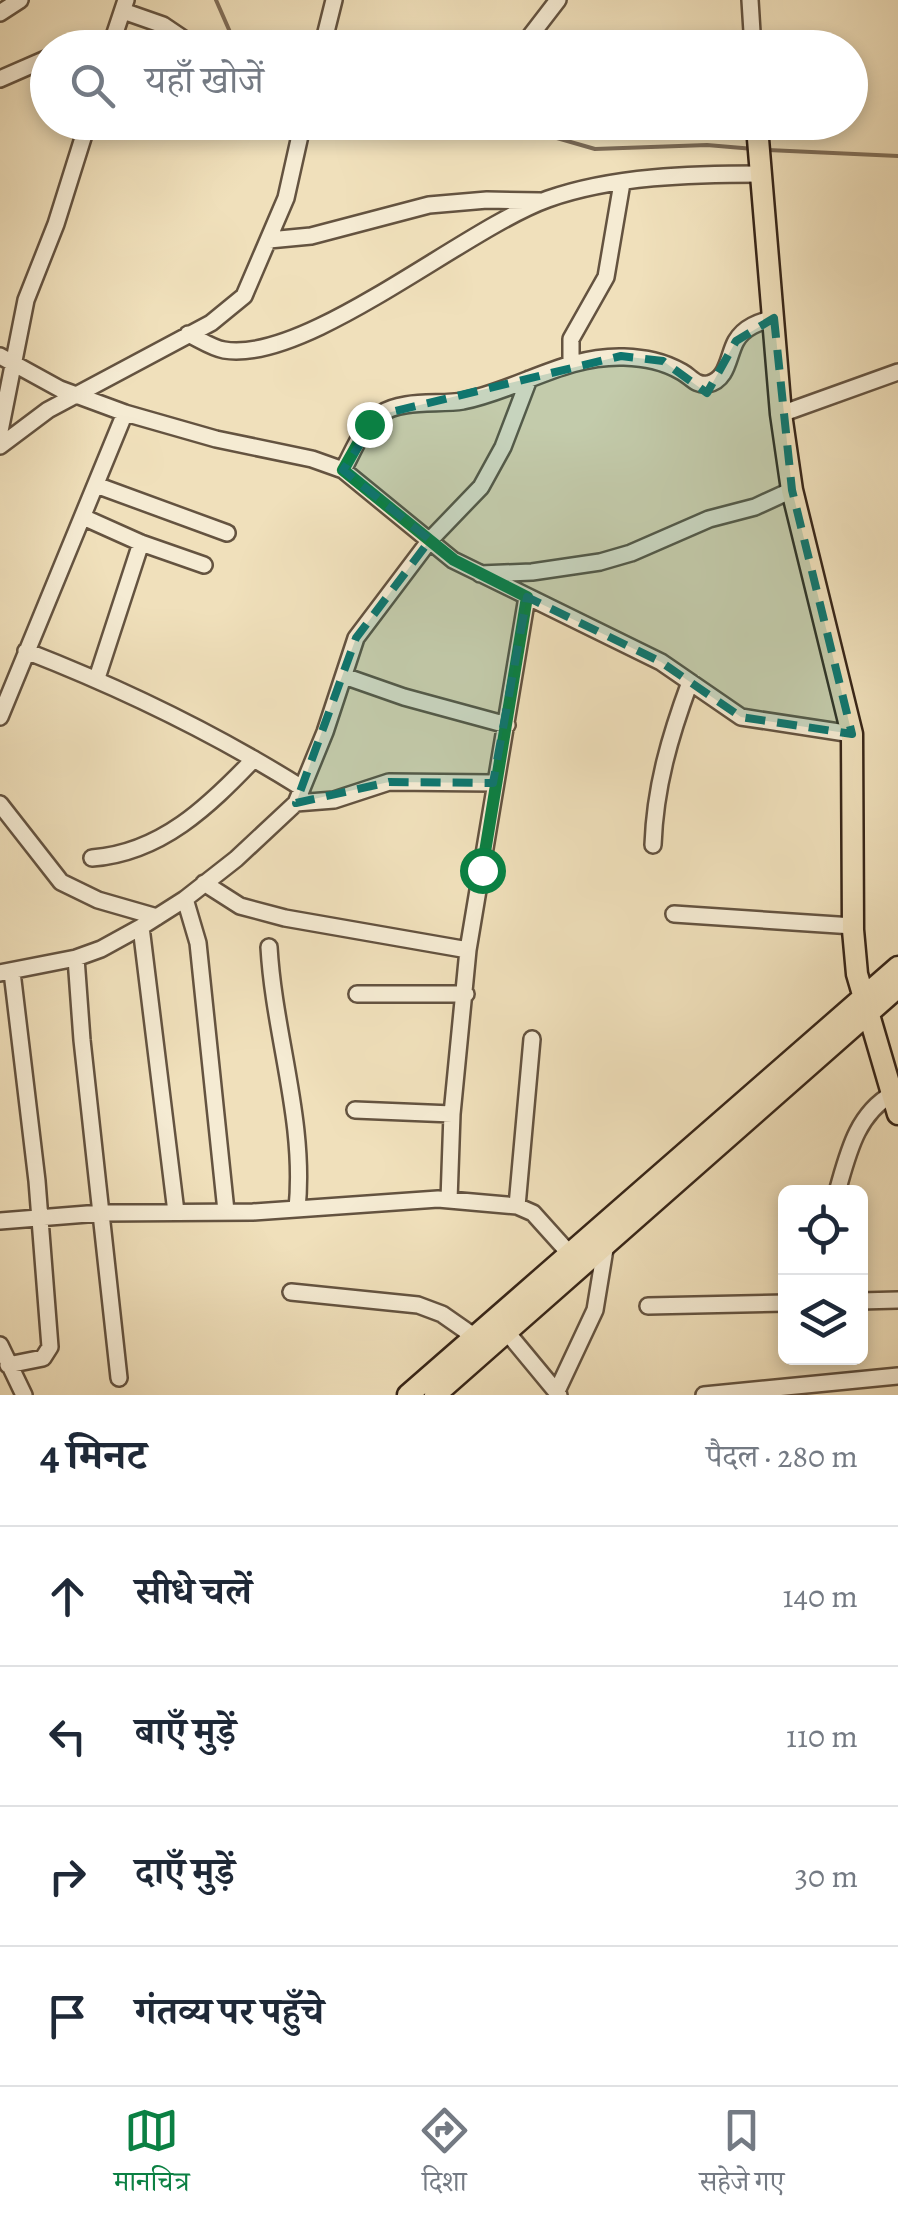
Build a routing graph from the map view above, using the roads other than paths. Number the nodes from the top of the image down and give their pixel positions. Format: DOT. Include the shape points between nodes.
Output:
graph roads {
  1 [pos="20,0"];
  2 [pos="334,0"];
  3 [pos="558,0"];
  4 [pos="750,0"];
  5 [pos="125,6"];
  6 [pos="0,13"];
  7 [pos="116,30"];
  8 [pos="170,30"];
  9 [pos="326,30"];
  10 [pos="535,30"];
  11 [pos="752,30"];
  12 [pos="30,66"];
  13 [pos="0,79"];
  14 [pos="82,140"];
  15 [pos="299,140"];
  16 [pos="758,140"];
  17 [pos="761,174"];
  18 [pos="622,183"];
  19 [pos="544,201"];
  20 [pos="269,240"];
  21 [pos="774,318"];
  22 [pos="188,334"];
  23 [pos="6,361"];
  24 [pos="572,362"];
  25 [pos="898,372"];
  26 [pos="529,379"];
  27 [pos="74,395"];
  28 [pos="125,413"];
  29 [pos="781,414"];
  30 [pos="1,423"];
  31 [pos="0,446"];
  32 [pos="343,470"];
  33 [pos="96,485"];
  34 [pos="792,490"];
  35 [pos="83,518"];
  36 [pos="227,533"];
  37 [pos="430,540"];
  38 [pos="141,544"];
  39 [pos="204,565"];
  40 [pos="478,574"];
  41 [pos="527,597"];
  42 [pos="26,651"];
  43 [pos="344,676"];
  44 [pos="97,678"];
  45 [pos="690,682"];
  46 [pos="0,717"];
  47 [pos="507,725"];
  48 [pos="852,734"];
  49 [pos="254,760"];
  50 [pos="494,783"];
  51 [pos="299,795"];
  52 [pos="0,804"];
  53 [pos="653,845"];
  54 [pos="92,858"];
  55 [pos="204,884"];
  56 [pos="185,900"];
  57 [pos="674,914"];
  58 [pos="158,917"];
  59 [pos="853,926"];
  60 [pos="141,927"];
  61 [pos="269,947"];
  62 [pos="468,950"];
  63 [pos="76,958"];
  64 [pos="898,967"];
  65 [pos="6,972"];
  66 [pos="898,988"];
  67 [pos="358,994"];
  68 [pos="466,994"];
  69 [pos="865,1007"];
  70 [pos="532,1039"];
  71 [pos="895,1104"];
  72 [pos="355,1110"];
  73 [pos="452,1114"];
  74 [pos="839,1185"];
  75 [pos="449,1200"];
  76 [pos="517,1206"];
  77 [pos="298,1209"];
  78 [pos="176,1212"];
  79 [pos="226,1212"];
  80 [pos="100,1214"];
  81 [pos="40,1217"];
  82 [pos="0,1221"];
  83 [pos="606,1243"];
  84 [pos="569,1253"];
  85 [pos="292,1292"];
  86 [pos="898,1300"];
  87 [pos="868,1301"];
  88 [pos="778,1303"];
  89 [pos="648,1306"];
  90 [pos="501,1324"];
  91 [pos="475,1337"];
  92 [pos="0,1345"];
  93 [pos="8,1365"];
  94 [pos="898,1376"];
  95 [pos="118,1378"];
  96 [pos="558,1393"];
  97 [pos="24,1395"];
  98 [pos="408,1395"];
  99 [pos="435,1395"];
  100 [pos="704,1395"];
  1 -- 6 [label="street"];
  2 -- 9 [label="street"];
  3 -- 10 [label="street"];
  4 -- 11 [label="street"];
  5 -- 7 [label="street"];
  5 -- 8 [label="street"];
  12 -- 13 [label="street"];
  14 -- 23 [label="street"];
  15 -- 20 [label="street"];
  16 -- 17 [label="main road"];
  17 -- 18 [label="street"];
  17 -- 21 [label="main road"];
  18 -- 19 [label="street"];
  18 -- 24 [label="street" via="606,277 571,339"];
  19 -- 20 [label="street" via="430,205"];
  19 -- 22 [label="street" via="284,341 222,350"];
  20 -- 22 [label="street" via="244,296"];
  21 -- 24 [label="street" via="748,328 727,367 707,384 663,361 621,356"];
  21 -- 29 [label="main road"];
  22 -- 27 [label="street"];
  23 -- 27 [label="street"];
  23 -- 30 [label="street"];
  24 -- 26 [label="street"];
  25 -- 29 [label="street"];
  26 -- 32 [label="street" via="462,401 389,409 369,424"];
  26 -- 37 [label="street" via="481,487"];
  27 -- 28 [label="street"];
  27 -- 31 [label="street"];
  28 -- 32 [label="street"];
  28 -- 33 [label="street"];
  29 -- 34 [label="main road"];
  32 -- 37 [label="street"];
  33 -- 35 [label="street"];
  33 -- 36 [label="street"];
  34 -- 40 [label="street" via="615,558"];
  34 -- 48 [label="main road"];
  35 -- 38 [label="street"];
  35 -- 42 [label="street"];
  37 -- 40 [label="street"];
  37 -- 43 [label="street" via="356,638"];
  38 -- 39 [label="street"];
  38 -- 44 [label="street"];
  40 -- 41 [label="street"];
  41 -- 45 [label="street"];
  41 -- 47 [label="street"];
  42 -- 44 [label="street"];
  42 -- 46 [label="street"];
  43 -- 47 [label="street"];
  43 -- 51 [label="street"];
  44 -- 49 [label="street"];
  45 -- 48 [label="street" via="741,718"];
  45 -- 53 [label="street" via="665,755"];
  47 -- 50 [label="street"];
  48 -- 59 [label="main road"];
  49 -- 51 [label="street"];
  49 -- 54 [label="street" via="192,820 136,850"];
  50 -- 51 [label="street" via="389,782 334,800"];
  50 -- 62 [label="street"];
  51 -- 55 [label="street" via="252,846"];
  52 -- 58 [label="street" via="61,882"];
  55 -- 56 [label="street"];
  55 -- 62 [label="street" via="240,906 284,918"];
  56 -- 58 [label="street"];
  56 -- 79 [label="street" via="198,943"];
  57 -- 59 [label="street"];
  58 -- 60 [label="street"];
  59 -- 69 [label="main road"];
  60 -- 63 [label="street"];
  60 -- 78 [label="street"];
  61 -- 77 [label="street" via="296,1128"];
  62 -- 68 [label="street"];
  63 -- 65 [label="street"];
  63 -- 80 [label="street"];
  64 -- 69 [label="main road"];
  65 -- 81 [label="street"];
  66 -- 69 [label="main road"];
  67 -- 68 [label="street"];
  68 -- 73 [label="street"];
  69 -- 71 [label="main road"];
  69 -- 83 [label="main road"];
  69 -- 84 [label="main road"];
  70 -- 76 [label="street"];
  71 -- 74 [label="street" via="868,1111"];
  72 -- 73 [label="street"];
  73 -- 75 [label="street"];
  75 -- 76 [label="street"];
  75 -- 77 [label="street"];
  76 -- 84 [label="street" via="534,1213"];
  77 -- 79 [label="street"];
  78 -- 79 [label="street"];
  78 -- 80 [label="street"];
  80 -- 81 [label="street"];
  80 -- 95 [label="street"];
  81 -- 82 [label="street"];
  81 -- 93 [label="street" via="50,1346 43,1358"];
  83 -- 90 [label="main road"];
  83 -- 96 [label="street" via="596,1310"];
  84 -- 90 [label="main road"];
  85 -- 91 [label="street" via="418,1305"];
  86 -- 87 [label="street"];
  88 -- 89 [label="street"];
  90 -- 91 [label="main road"];
  90 -- 96 [label="street"];
  90 -- 99 [label="main road"];
  91 -- 98 [label="main road"];
  92 -- 93 [label="street"];
  93 -- 97 [label="street"];
  94 -- 100 [label="street"];
}
